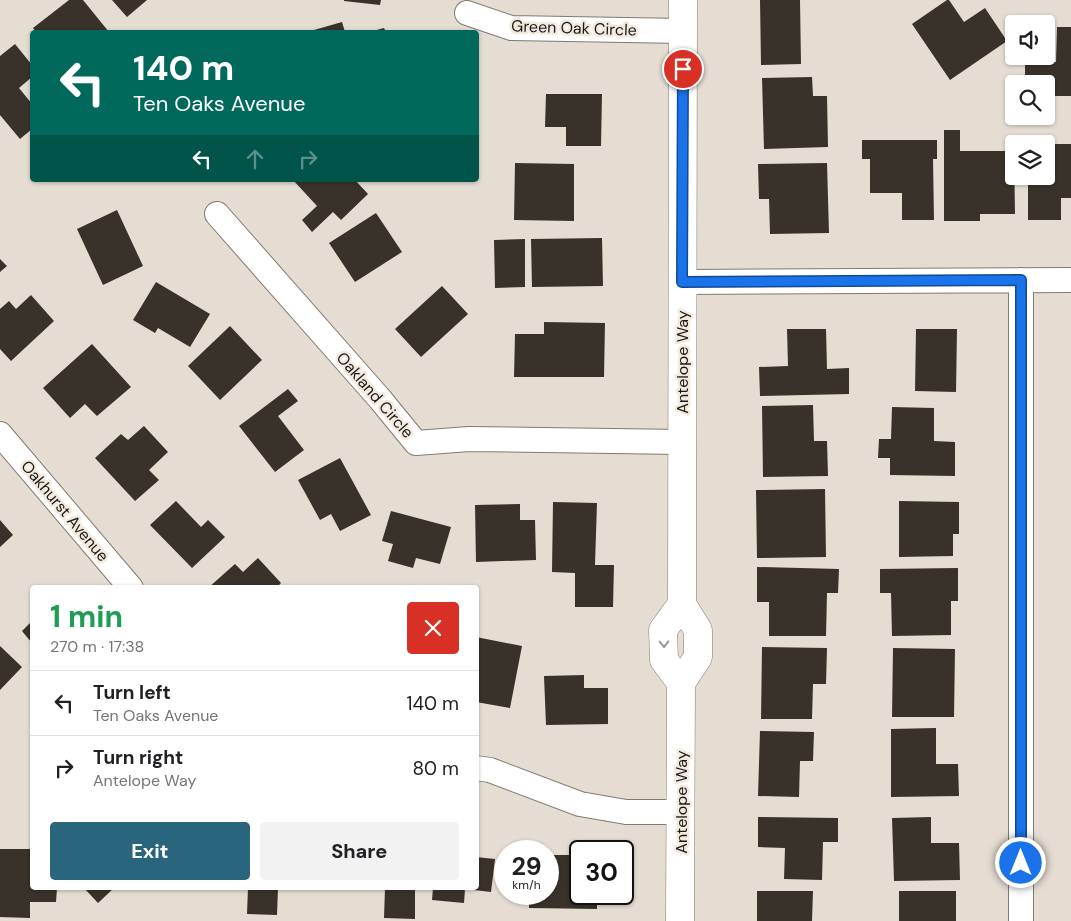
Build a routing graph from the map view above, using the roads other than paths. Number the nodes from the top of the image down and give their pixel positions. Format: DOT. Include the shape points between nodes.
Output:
graph roads {
  1 [pos="683,0"];
  2 [pos="467,13"];
  3 [pos="683,31"];
  4 [pos="217,214"];
  5 [pos="1021,280"];
  6 [pos="1071,280"];
  7 [pos="682,282"];
  8 [pos="0,434"];
  9 [pos="682,442"];
  10 [pos="128,585"];
  11 [pos="479,768"];
  12 [pos="681,812"];
  13 [pos="680,921"];
  14 [pos="1021,921"];
  1 -- 3 [label="street, Antelope Way"];
  2 -- 3 [label="street, Green Oak Circle" via="511,28"];
  3 -- 7 [label="street, Antelope Way"];
  4 -- 9 [label="street, Oakland Circle" via="416,443 469,440"];
  5 -- 6 [label="street"];
  5 -- 7 [label="street"];
  5 -- 14 [label="street"];
  7 -- 9 [label="street, Antelope Way"];
  8 -- 10 [label="street, Oakhurst Avenue"];
  9 -- 12 [label="street, Antelope Way" via="682,604 663,630 664,660 681,683"];
  11 -- 12 [label="street" via="580,804 626,812"];
  12 -- 13 [label="street, Antelope Way"];
}
